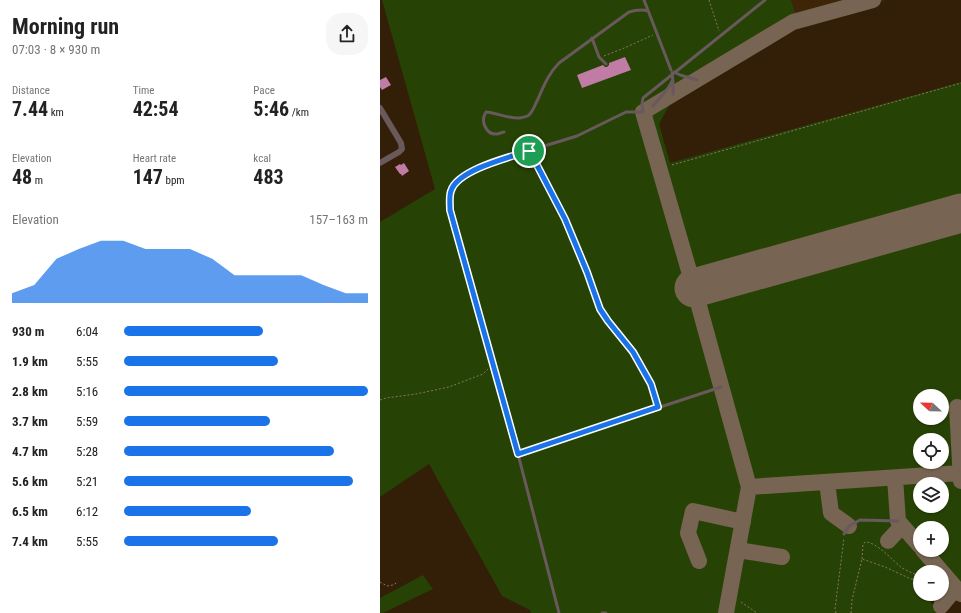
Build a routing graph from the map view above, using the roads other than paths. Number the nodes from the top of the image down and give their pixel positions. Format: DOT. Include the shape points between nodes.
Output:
graph roads {
  1 [pos="644,0"];
  2 [pos="765,0"];
  3 [pos="648,11"];
  4 [pos="592,38"];
  5 [pos="606,64"];
  6 [pos="673,72"];
  7 [pos="673,79"];
  8 [pos="697,80"];
  9 [pos="673,94"];
  10 [pos="653,106"];
  11 [pos="380,108"];
  12 [pos="504,132"];
  13 [pos="380,164"];
  14 [pos="721,386"];
  15 [pos="518,454"];
  16 [pos="898,521"];
  17 [pos="844,534"];
  18 [pos="559,613"];
  19 [pos="602,613"];
  20 [pos="606,613"];
  1 -- 3 [label="lane"];
  2 -- 6 [label="lane"];
  3 -- 4 [label="lane" via="638,9 629,12"];
  3 -- 6 [label="lane"];
  4 -- 5 [label="lane" via="599,57"];
  4 -- 12 [label="lane" via="553,68 531,114 514,118 486,112 483,120 487,130 498,134"];
  6 -- 7 [label="lane"];
  6 -- 8 [label="lane"];
  6 -- 15 [label="lane" via="643,98 643,112 626,112 577,136 489,164 470,172 456,183 451,191 450,210"];
  7 -- 9 [label="lane"];
  7 -- 10 [label="lane"];
  11 -- 13 [label="street" via="402,149"];
  14 -- 15 [label="lane"];
  15 -- 18 [label="lane"];
  16 -- 17 [label="lane" via="860,520 849,526"];
  19 -- 20 [label="lane"];
}
